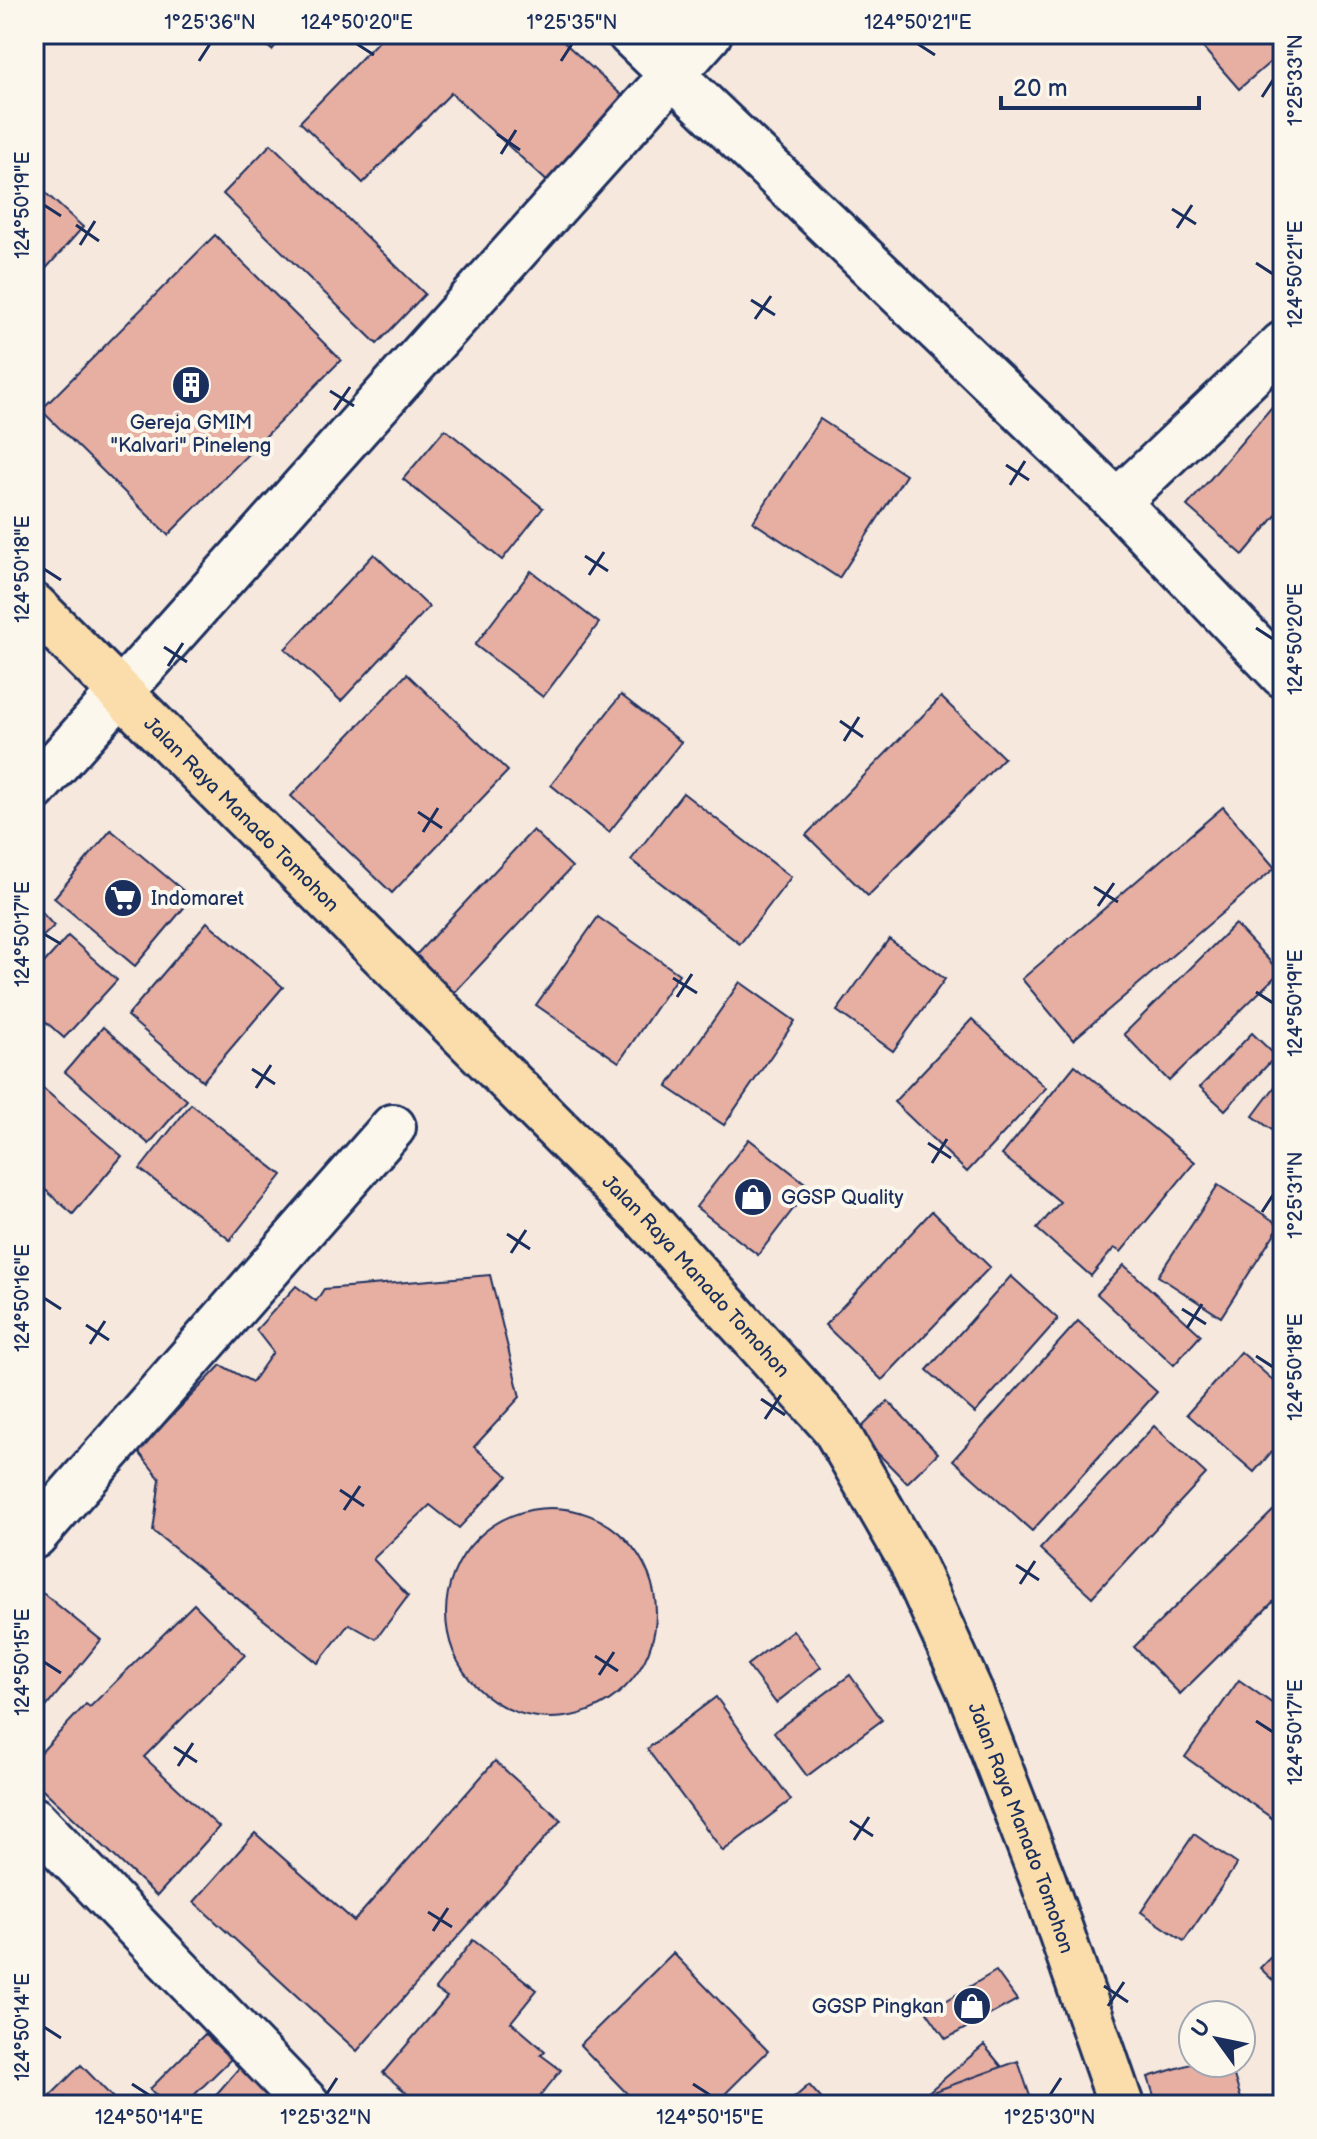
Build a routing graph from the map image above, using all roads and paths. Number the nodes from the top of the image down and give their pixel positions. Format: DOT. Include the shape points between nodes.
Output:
graph roads {
  1 [pos="630,34"];
  2 [pos="709,34"];
  3 [pos="671,76"];
  4 [pos="1283,344"];
  5 [pos="1117,502"];
  6 [pos="34,606"];
  7 [pos="1283,675"];
  8 [pos="119,692"];
  9 [pos="34,789"];
  10 [pos="393,1127"];
  11 [pos="34,1536"];
  12 [pos="34,1820"];
  13 [pos="308,2105"];
  14 [pos="1121,2105"];
  1 -- 3 [label="street"];
  2 -- 3 [label="street"];
  3 -- 5 [label="street"];
  3 -- 8 [label="street"];
  4 -- 5 [label="street"];
  5 -- 7 [label="street"];
  6 -- 8 [label="highway, Jalan Raya Manado Tomohon"];
  8 -- 9 [label="street"];
  8 -- 14 [label="highway, Jalan Raya Manado Tomohon" via="645,1217 834,1427 911,1561 969,1689"];
  10 -- 11 [label="street"];
  12 -- 13 [label="street"];
}
